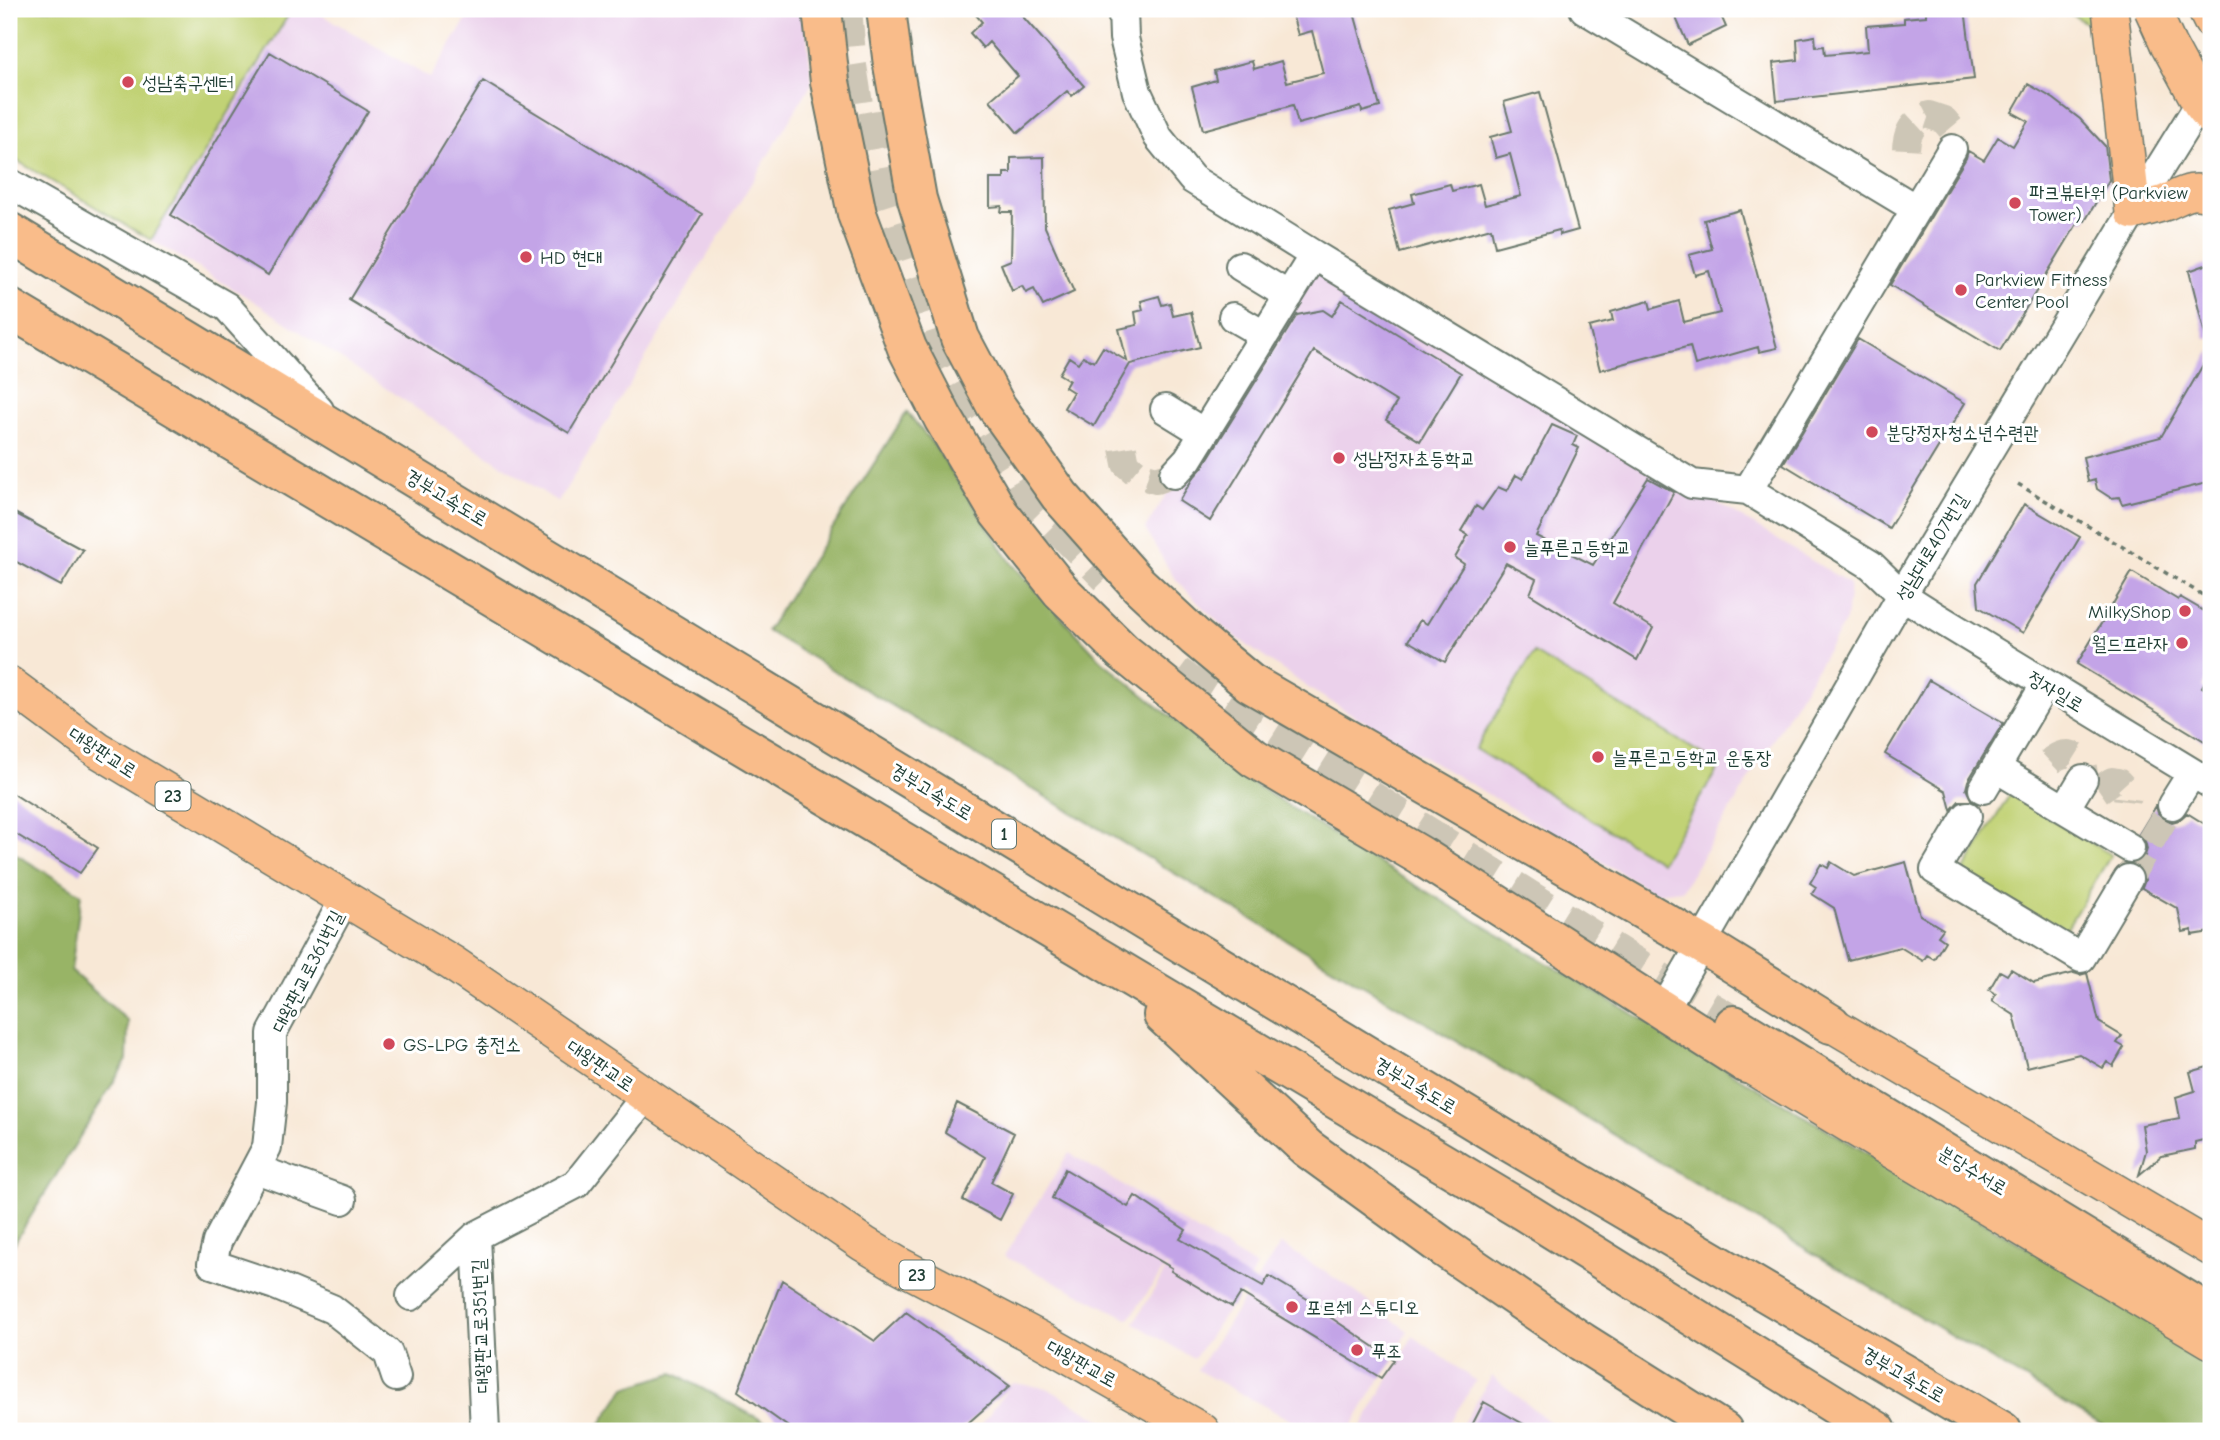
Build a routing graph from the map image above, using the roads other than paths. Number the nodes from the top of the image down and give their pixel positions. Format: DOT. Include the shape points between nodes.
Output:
graph roads {
  1 [pos="822,9"];
  2 [pos="886,9"];
  3 [pos="1123,9"];
  4 [pos="1584,9"];
  5 [pos="2110,9"];
  6 [pos="2152,9"];
  7 [pos="2205,9"];
  8 [pos="2211,21"];
  9 [pos="2207,104"];
  10 [pos="1952,149"];
  11 [pos="9,183"];
  12 [pos="2211,195"];
  13 [pos="1916,209"];
  14 [pos="2133,212"];
  15 [pos="9,232"];
  16 [pos="1314,255"];
  17 [pos="1240,266"];
  18 [pos="1289,296"];
  19 [pos="9,308"];
  20 [pos="1233,317"];
  21 [pos="1264,335"];
  22 [pos="1165,409"];
  23 [pos="338,430"];
  24 [pos="1204,433"];
  25 [pos="1174,474"];
  26 [pos="1748,490"];
  27 [pos="1902,594"];
  28 [pos="9,684"];
  29 [pos="2045,685"];
  30 [pos="2202,778"];
  31 [pos="2091,784"];
  32 [pos="2172,805"];
  33 [pos="2073,814"];
  34 [pos="1967,816"];
  35 [pos="2130,848"];
  36 [pos="2128,879"];
  37 [pos="345,898"];
  38 [pos="1702,944"];
  39 [pos="1108,964"];
  40 [pos="1663,1011"];
  41 [pos="1831,1024"];
  42 [pos="1747,1064"];
  43 [pos="646,1096"];
  44 [pos="256,1169"];
  45 [pos="342,1200"];
  46 [pos="476,1236"];
  47 [pos="2211,1248"];
  48 [pos="2211,1285"];
  49 [pos="411,1296"];
  50 [pos="2211,1315"];
  51 [pos="2211,1341"];
  52 [pos="396,1377"];
  53 [pos="485,1431"];
  54 [pos="1202,1431"];
  55 [pos="1724,1431"];
  56 [pos="1877,1431"];
  57 [pos="2002,1431"];
  1 -- 40 [label="highway" via="830,82 857,214 907,348 999,513 1061,591 1122,651 1254,758 1420,856"];
  2 -- 38 [label="highway" via="917,199 960,338 996,407 1060,496 1139,585 1250,683"];
  3 -- 16 [label="street" via="1124,38 1137,92 1158,137 1192,179"];
  4 -- 13 [label="street"];
  5 -- 14 [label="main road"];
  6 -- 9 [label="main road, bridge" via="2168,44"];
  7 -- 8 [label="main road"];
  9 -- 14 [label="street, 성남대로407번길"];
  10 -- 13 [label="street"];
  11 -- 23 [label="street" via="227,307"];
  12 -- 14 [label="main road" via="2184,192"];
  13 -- 26 [label="street"];
  14 -- 27 [label="street, 성남대로407번길"];
  15 -- 23 [label="highway, 경부고속도로 / 1"];
  16 -- 18 [label="street"];
  16 -- 26 [label="street" via="1692,484"];
  17 -- 18 [label="street"];
  18 -- 21 [label="street"];
  19 -- 39 [label="highway"];
  20 -- 21 [label="street"];
  21 -- 24 [label="street"];
  22 -- 24 [label="street"];
  23 -- 57 [label="highway, 경부고속도로 / 1" via="1494,1132"];
  24 -- 25 [label="street"];
  26 -- 27 [label="street, 정자일로" via="1871,565"];
  27 -- 29 [label="street, 정자일로"];
  27 -- 38 [label="street, 성남대로407번길"];
  28 -- 37 [label="main road, 대왕판교로 / 23" via="98,750"];
  29 -- 30 [label="street, 정자일로"];
  29 -- 33 [label="street" via="1990,779"];
  30 -- 32 [label="street"];
  31 -- 33 [label="street"];
  33 -- 35 [label="street"];
  34 -- 36 [label="street" via="1935,870 2081,958"];
  37 -- 43 [label="main road, 대왕판교로 / 23" via="452,963"];
  37 -- 44 [label="street, 대왕판교로361번길" via="272,1033 270,1125 267,1147"];
  38 -- 40 [label="street, 성남대로407번길"];
  38 -- 41 [label="highway"];
  39 -- 55 [label="highway" via="1307,1148 1571,1334"];
  39 -- 56 [label="highway" via="1525,1212"];
  40 -- 42 [label="highway"];
  41 -- 47 [label="main road"];
  42 -- 51 [label="main road"];
  43 -- 46 [label="street, 대왕판교로351번길" via="576,1184"];
  43 -- 54 [label="main road, 대왕판교로 / 23" via="876,1251"];
  44 -- 45 [label="street"];
  44 -- 52 [label="street, 대왕판교로361번길" via="217,1242 212,1264 332,1309 388,1353"];
  46 -- 49 [label="street"];
  46 -- 53 [label="street, 대왕판교로351번길"];
  48 -- 50 [label="highway, 분당수서로" via="1739,1015"];
}
